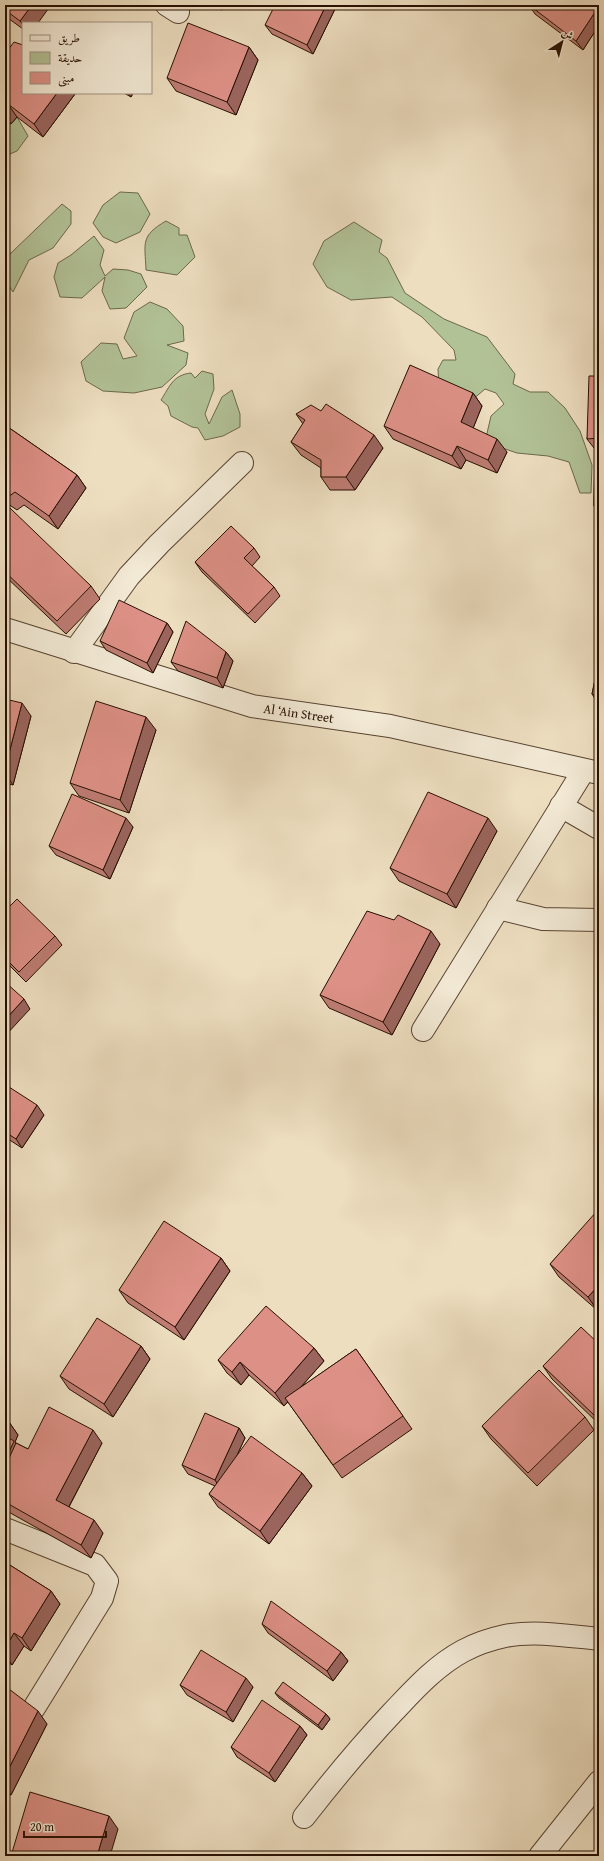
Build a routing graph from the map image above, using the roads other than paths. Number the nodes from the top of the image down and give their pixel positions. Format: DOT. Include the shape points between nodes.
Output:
graph roads {
  1 [pos="242,463"];
  2 [pos="5,629"];
  3 [pos="74,652"];
  4 [pos="591,772"];
  5 [pos="561,806"];
  6 [pos="599,828"];
  7 [pos="498,908"];
  8 [pos="599,920"];
  9 [pos="423,1030"];
  10 [pos="5,1529"];
  11 [pos="599,1639"];
  12 [pos="34,1708"];
  13 [pos="599,1782"];
  14 [pos="304,1817"];
  15 [pos="540,1856"];
  1 -- 3 [label="street" via="129,576"];
  2 -- 3 [label="street, Al ‘Ain Street"];
  3 -- 4 [label="street, Al ‘Ain Street" via="252,706 390,726"];
  4 -- 5 [label="street"];
  5 -- 6 [label="street"];
  5 -- 7 [label="street"];
  7 -- 8 [label="street" via="543,919"];
  7 -- 9 [label="street"];
  10 -- 12 [label="street" via="96,1565 107,1581 102,1598"];
  11 -- 14 [label="street" via="528,1634 506,1636 462,1651 421,1683 355,1752"];
  13 -- 15 [label="street"];
}
